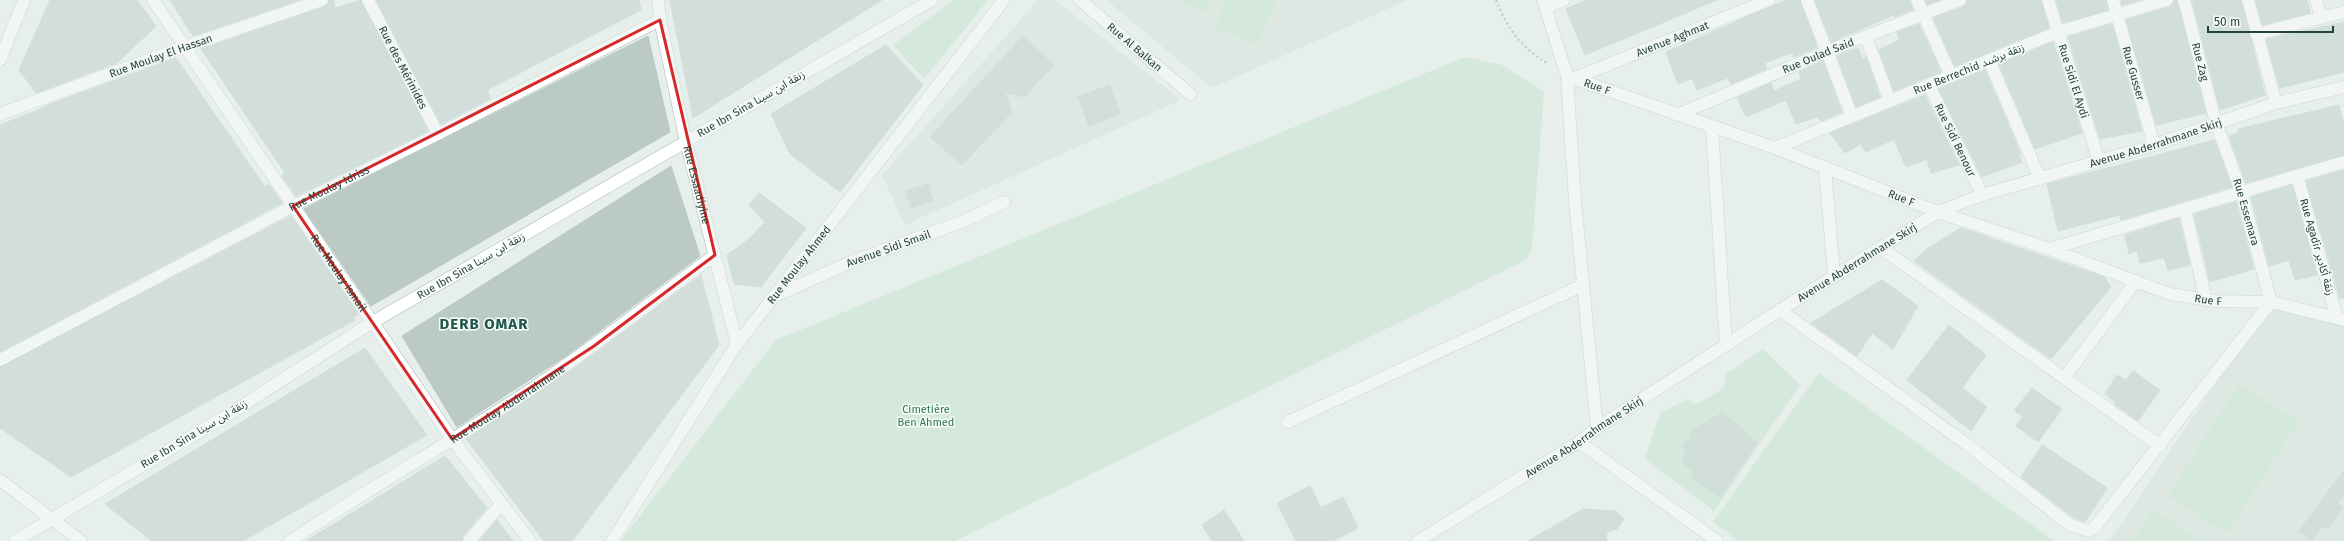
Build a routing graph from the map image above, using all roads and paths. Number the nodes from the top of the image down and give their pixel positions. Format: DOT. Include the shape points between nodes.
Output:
graph roads {
  1 [pos="24,0"];
  2 [pos="153,0"];
  3 [pos="322,0"];
  4 [pos="368,0"];
  5 [pos="658,0"];
  6 [pos="932,0"];
  7 [pos="1004,0"];
  8 [pos="1080,0"];
  9 [pos="1496,0"];
  10 [pos="1564,0"];
  11 [pos="1769,0"];
  12 [pos="1807,0"];
  13 [pos="1917,0"];
  14 [pos="1960,0"];
  15 [pos="2048,0"];
  16 [pos="2113,0"];
  17 [pos="2167,0"];
  18 [pos="2184,0"];
  19 [pos="2248,0"];
  20 [pos="2316,0"];
  21 [pos="1544,4"];
  22 [pos="2344,12"];
  23 [pos="1923,13"];
  24 [pos="2118,15"];
  25 [pos="2321,17"];
  26 [pos="660,20"];
  27 [pos="2058,32"];
  28 [pos="2256,34"];
  29 [pos="1866,37"];
  30 [pos="184,47"];
  31 [pos="1828,52"];
  32 [pos="0,60"];
  33 [pos="1989,60"];
  34 [pos="1951,76"];
  35 [pos="1571,77"];
  36 [pos="1929,85"];
  37 [pos="2344,87"];
  38 [pos="1190,94"];
  39 [pos="1890,101"];
  40 [pos="2276,104"];
  41 [pos="0,114"];
  42 [pos="1676,115"];
  43 [pos="1852,116"];
  44 [pos="2216,123"];
  45 [pos="1712,128"];
  46 [pos="438,134"];
  47 [pos="686,142"];
  48 [pos="2154,145"];
  49 [pos="1775,148"];
  50 [pos="2098,162"];
  51 [pos="2344,162"];
  52 [pos="1825,168"];
  53 [pos="2297,176"];
  54 [pos="2040,179"];
  55 [pos="2242,194"];
  56 [pos="1982,195"];
  57 [pos="1004,202"];
  58 [pos="293,206"];
  59 [pos="2185,210"];
  60 [pos="1938,212"];
  61 [pos="1881,248"];
  62 [pos="2049,249"];
  63 [pos="715,255"];
  64 [pos="1834,276"];
  65 [pos="2136,281"];
  66 [pos="1583,285"];
  67 [pos="775,296"];
  68 [pos="2206,300"];
  69 [pos="2271,302"];
  70 [pos="1780,310"];
  71 [pos="2340,319"];
  72 [pos="371,323"];
  73 [pos="737,344"];
  74 [pos="1726,345"];
  75 [pos="0,360"];
  76 [pos="2065,377"];
  77 [pos="1288,422"];
  78 [pos="1597,428"];
  79 [pos="452,439"];
  80 [pos="1580,442"];
  81 [pos="2160,446"];
  82 [pos="0,480"];
  83 [pos="501,504"];
  84 [pos="51,519"];
  85 [pos="15,541"];
  86 [pos="81,541"];
  87 [pos="290,541"];
  88 [pos="469,541"];
  89 [pos="530,541"];
  90 [pos="612,541"];
  91 [pos="1418,541"];
  92 [pos="1717,541"];
  1 -- 32 [label="street"];
  2 -- 30 [label="street, Rue Moulay Ismail"];
  3 -- 30 [label="street, Rue Moulay El Hassan"];
  4 -- 46 [label="street, Rue des Mérinides"];
  5 -- 26 [label="street, Rue Essaadiyine"];
  6 -- 47 [label="street, Rue Ibn Sina زنقة ابن سينا"];
  7 -- 67 [label="street, Rue Moulay Ahmed"];
  8 -- 38 [label="street, Rue Al Balkan"];
  9 -- 35 [label="path" via="1515,38 1531,53"];
  10 -- 21 [label="street"];
  11 -- 35 [label="street, Avenue Aghmat"];
  12 -- 31 [label="street"];
  13 -- 23 [label="street"];
  14 -- 23 [label="street, Rue Oulad Said"];
  15 -- 27 [label="street, Rue Sidi El Aydi"];
  16 -- 24 [label="street, Rue Gusser"];
  17 -- 24 [label="street, Rue Berrechid زنقة برشىد"];
  18 -- 44 [label="street, Rue Zag"];
  19 -- 28 [label="street"];
  20 -- 25 [label="street"];
  21 -- 35 [label="street"];
  22 -- 25 [label="street"];
  23 -- 29 [label="street, Rue Oulad Said"];
  23 -- 34 [label="street"];
  24 -- 27 [label="street, Rue Berrechid زنقة برشىد"];
  24 -- 48 [label="street, Rue Gusser"];
  25 -- 28 [label="street"];
  26 -- 46 [label="street, Rue Moulay Idriss"];
  26 -- 47 [label="street, Rue Essaadiyine"];
  27 -- 33 [label="street, Rue Berrechid زنقة برشىد"];
  27 -- 50 [label="street, Rue Sidi El Aydi"];
  28 -- 40 [label="street"];
  29 -- 31 [label="street, Rue Oulad Said"];
  29 -- 39 [label="street"];
  30 -- 41 [label="street, Rue Moulay El Hassan"];
  30 -- 58 [label="street, Rue Moulay Ismail"];
  31 -- 42 [label="street, Rue Oulad Said"];
  31 -- 43 [label="street"];
  33 -- 34 [label="street, Rue Berrechid زنقة برشىد"];
  33 -- 54 [label="street"];
  34 -- 36 [label="street, Rue Berrechid زنقة برشىد"];
  35 -- 42 [label="street, Rue F"];
  35 -- 66 [label="street"];
  36 -- 39 [label="street, Rue Berrechid زنقة برشىد"];
  36 -- 56 [label="street, Rue Sidi Benour"];
  37 -- 40 [label="street, Avenue Abderrahmane Skirj"];
  39 -- 43 [label="street, Rue Berrechid زنقة برشىد"];
  40 -- 44 [label="street, Avenue Abderrahmane Skirj"];
  42 -- 45 [label="street, Rue F"];
  43 -- 49 [label="street, Rue Berrechid زنقة برشىد"];
  44 -- 48 [label="street, Avenue Abderrahmane Skirj"];
  44 -- 55 [label="street, Rue Essemara"];
  45 -- 49 [label="street, Rue F"];
  45 -- 74 [label="street"];
  46 -- 58 [label="street, Rue Moulay Idriss"];
  47 -- 63 [label="street, Rue Essaadiyine"];
  47 -- 72 [label="street, Rue Ibn Sina زنقة ابن سينا"];
  48 -- 50 [label="street, Avenue Abderrahmane Skirj"];
  49 -- 52 [label="street, Rue F"];
  50 -- 54 [label="street, Avenue Abderrahmane Skirj"];
  51 -- 53 [label="street"];
  52 -- 60 [label="street, Rue F"];
  52 -- 64 [label="street"];
  53 -- 55 [label="street"];
  53 -- 71 [label="street, Rue Agadir زنقة أكادير"];
  54 -- 56 [label="street, Avenue Abderrahmane Skirj"];
  55 -- 59 [label="street"];
  55 -- 69 [label="street, Rue Essemara"];
  56 -- 60 [label="street, Avenue Abderrahmane Skirj"];
  57 -- 67 [label="street, Avenue Sidi Smail" via="964,221 851,262"];
  58 -- 72 [label="street, Rue Moulay Ismail"];
  58 -- 75 [label="street, Rue Moulay Idriss"];
  59 -- 62 [label="street"];
  59 -- 68 [label="street"];
  60 -- 61 [label="street, Avenue Abderrahmane Skirj"];
  60 -- 62 [label="street, Rue F"];
  61 -- 64 [label="street, Avenue Abderrahmane Skirj"];
  61 -- 76 [label="street"];
  62 -- 65 [label="street, Rue F"];
  63 -- 73 [label="street, Rue Essaadiyine"];
  63 -- 79 [label="street, Rue Moulay Abderrahmane" via="587,350"];
  64 -- 70 [label="street, Avenue Abderrahmane Skirj"];
  65 -- 68 [label="street, Rue F" via="2170,294"];
  65 -- 76 [label="street"];
  66 -- 77 [label="street"];
  66 -- 78 [label="street"];
  67 -- 73 [label="street, Rue Moulay Ahmed"];
  68 -- 69 [label="street, Rue F"];
  69 -- 71 [label="street, Rue F"];
  69 -- 81 [label="street"];
  70 -- 74 [label="street, Avenue Abderrahmane Skirj"];
  70 -- 81 [label="street" via="1968,445 2070,525 2080,530 2089,531 2103,519"];
  72 -- 79 [label="street, Rue Moulay Ismail"];
  72 -- 84 [label="street, Rue Ibn Sina زنقة ابن سينا" via="231,413"];
  73 -- 90 [label="street, Rue Moulay Ahmed"];
  74 -- 78 [label="street, Avenue Abderrahmane Skirj"];
  76 -- 81 [label="street"];
  78 -- 80 [label="street, Avenue Abderrahmane Skirj"];
  79 -- 83 [label="street, Rue Moulay Ismail"];
  79 -- 87 [label="street, Rue Moulay Abderrahmane"];
  80 -- 91 [label="street, Avenue Abderrahmane Skirj"];
  80 -- 92 [label="street"];
  82 -- 84 [label="street"];
  83 -- 88 [label="street"];
  83 -- 89 [label="street, Rue Moulay Ismail"];
  84 -- 85 [label="street, Rue Ibn Sina زنقة ابن سينا"];
  84 -- 86 [label="street"];
}
